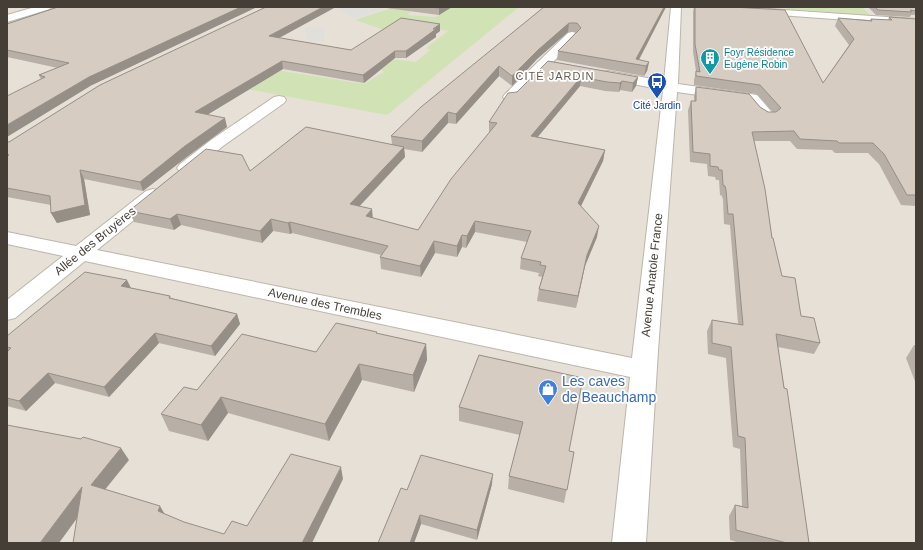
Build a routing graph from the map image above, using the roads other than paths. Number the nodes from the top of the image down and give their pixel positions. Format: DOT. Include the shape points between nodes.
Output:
graph roads {
  1 [pos="46,7"];
  2 [pos="676,7"];
  3 [pos="746,11"];
  4 [pos="7,19"];
  5 [pos="916,22"];
  6 [pos="572,36"];
  7 [pos="544,63"];
  8 [pos="559,66"];
  9 [pos="596,73"];
  10 [pos="671,87"];
  11 [pos="510,97"];
  12 [pos="279,100"];
  13 [pos="768,117"];
  14 [pos="7,238"];
  15 [pos="80,253"];
  16 [pos="7,312"];
  17 [pos="643,370"];
  18 [pos="629,543"];
  1 -- 4 [label="street"];
  2 -- 10 [label="street, Avenue Anatole France"];
  3 -- 5 [label="street"];
  6 -- 7 [label="street"];
  7 -- 8 [label="street"];
  7 -- 11 [label="street"];
  9 -- 10 [label="street"];
  10 -- 13 [label="street" via="752,98"];
  10 -- 17 [label="street, Avenue Anatole France"];
  12 -- 15 [label="street, Allée des Bruyères" via="217,143"];
  14 -- 15 [label="street, Avenue des Trembles"];
  15 -- 16 [label="street, Allée des Bruyères"];
  15 -- 17 [label="street, Avenue des Trembles"];
  17 -- 18 [label="street, Avenue Anatole France"];
}
